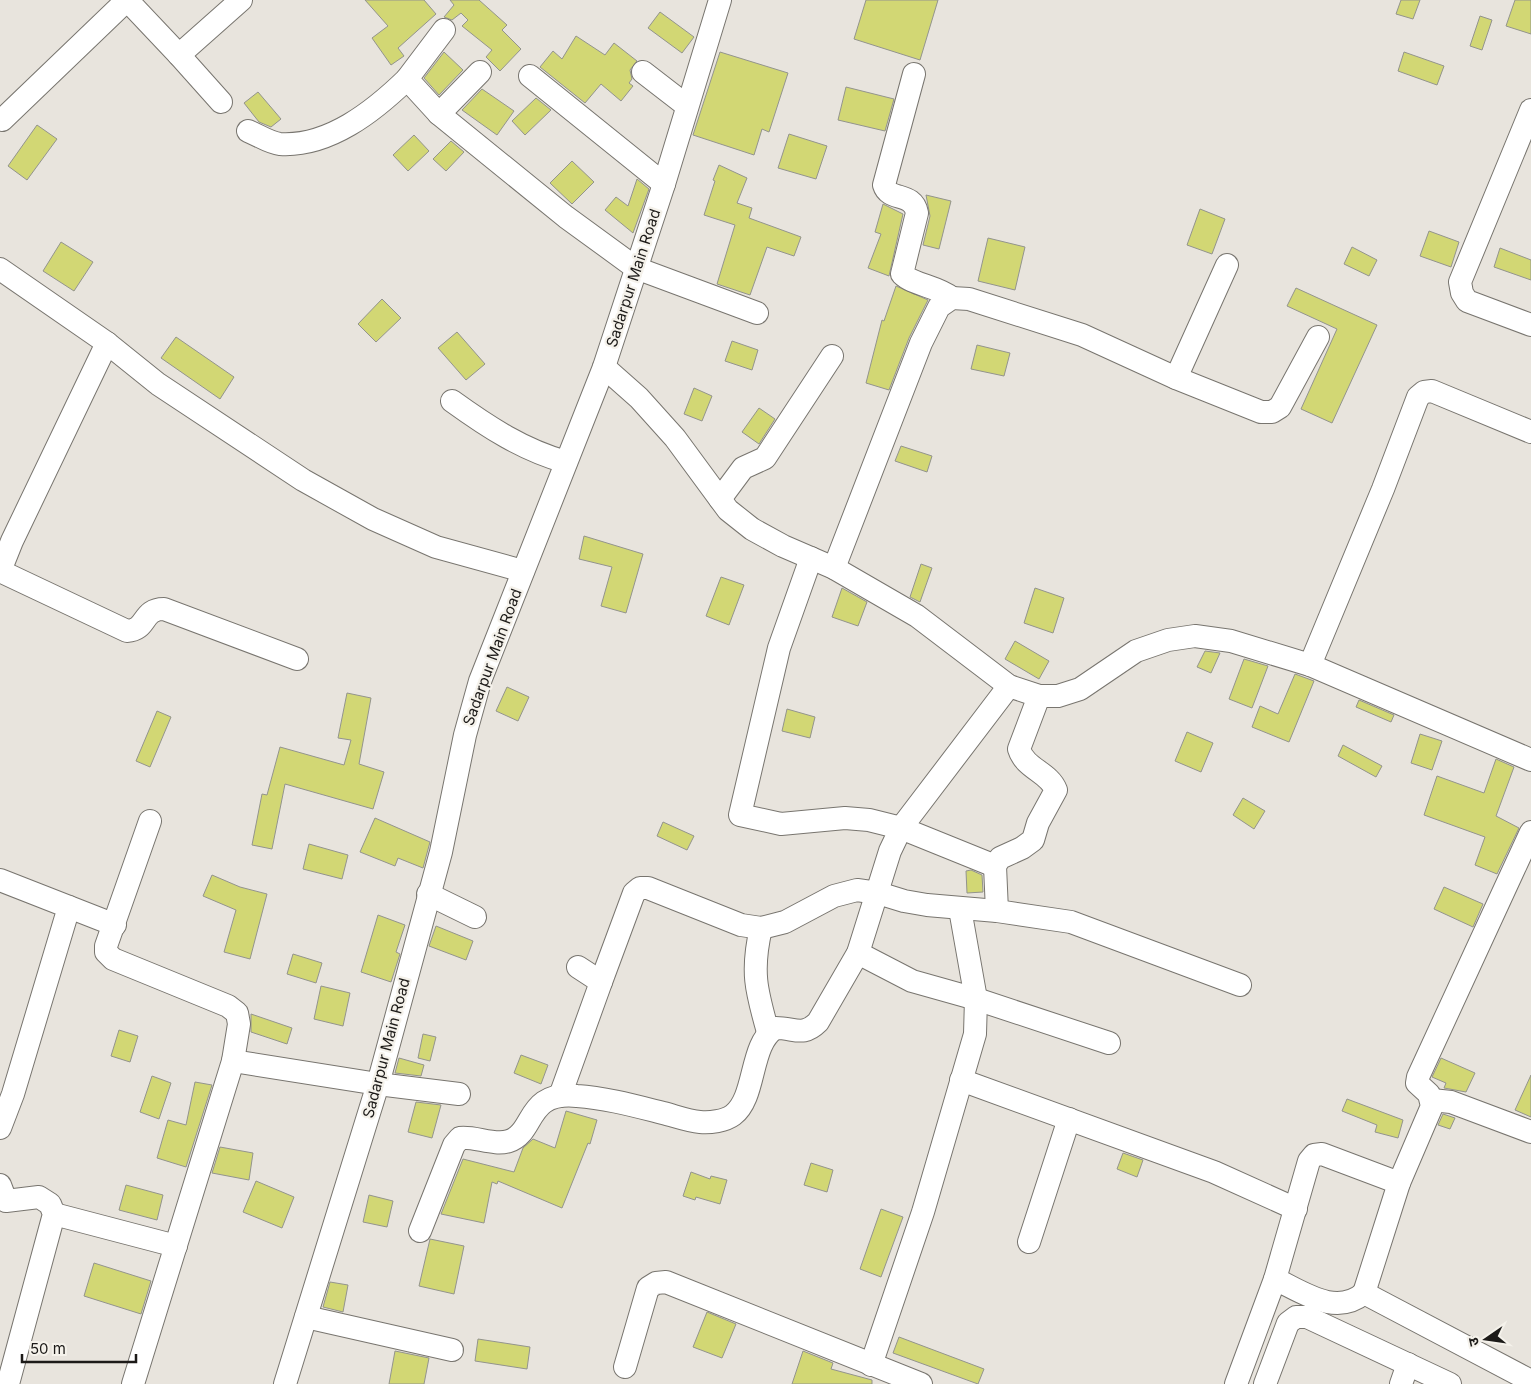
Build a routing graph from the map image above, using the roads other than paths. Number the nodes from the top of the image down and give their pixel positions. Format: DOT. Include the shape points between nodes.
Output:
graph roads {
  1 [pos="127,0"];
  2 [pos="241,0"];
  3 [pos="720,0"];
  4 [pos="444,30"];
  5 [pos="179,55"];
  6 [pos="480,72"];
  7 [pos="644,72"];
  8 [pos="914,74"];
  9 [pos="530,76"];
  10 [pos="407,79"];
  11 [pos="222,102"];
  12 [pos="687,106"];
  13 [pos="1531,110"];
  14 [pos="439,114"];
  15 [pos="2,120"];
  16 [pos="248,132"];
  17 [pos="664,184"];
  18 [pos="1227,265"];
  19 [pos="636,268"];
  20 [pos="0,269"];
  21 [pos="952,298"];
  22 [pos="757,313"];
  23 [pos="1531,325"];
  24 [pos="1318,337"];
  25 [pos="107,343"];
  26 [pos="832,356"];
  27 [pos="604,367"];
  28 [pos="1176,378"];
  29 [pos="452,400"];
  30 [pos="1531,432"];
  31 [pos="566,462"];
  32 [pos="720,499"];
  33 [pos="811,558"];
  34 [pos="834,568"];
  35 [pos="0,571"];
  36 [pos="524,571"];
  37 [pos="297,659"];
  38 [pos="1310,665"];
  39 [pos="1009,686"];
  40 [pos="1039,696"];
  41 [pos="1531,760"];
  42 [pos="150,821"];
  43 [pos="901,828"];
  44 [pos="1531,832"];
  45 [pos="995,866"];
  46 [pos="0,880"];
  47 [pos="878,892"];
  48 [pos="428,894"];
  49 [pos="69,907"];
  50 [pos="960,909"];
  51 [pos="997,911"];
  52 [pos="475,917"];
  53 [pos="115,925"];
  54 [pos="762,928"];
  55 [pos="858,953"];
  56 [pos="578,967"];
  57 [pos="601,982"];
  58 [pos="1240,985"];
  59 [pos="976,999"];
  60 [pos="768,1032"];
  61 [pos="1109,1043"];
  62 [pos="233,1061"];
  63 [pos="961,1080"];
  64 [pos="378,1084"];
  65 [pos="459,1094"];
  66 [pos="560,1096"];
  67 [pos="1432,1100"];
  68 [pos="1069,1119"];
  69 [pos="0,1128"];
  70 [pos="1531,1132"];
  71 [pos="1399,1183"];
  72 [pos="2,1196"];
  73 [pos="1296,1209"];
  74 [pos="54,1214"];
  75 [pos="420,1232"];
  76 [pos="1029,1242"];
  77 [pos="176,1246"];
  78 [pos="1275,1279"];
  79 [pos="1364,1293"];
  80 [pos="306,1317"];
  81 [pos="452,1350"];
  82 [pos="871,1365"];
  83 [pos="625,1368"];
  84 [pos="1404,1374"];
  85 [pos="1531,1381"];
  86 [pos="8,1384"];
  87 [pos="132,1384"];
  88 [pos="286,1384"];
  89 [pos="921,1384"];
  90 [pos="1236,1384"];
  91 [pos="1265,1384"];
  92 [pos="1450,1384"];
  1 -- 5 [label="street"];
  1 -- 15 [label="street"];
  2 -- 5 [label="street"];
  3 -- 12 [label="street, Sadarpur Main Road"];
  4 -- 10 [label="street"];
  5 -- 11 [label="street"];
  6 -- 14 [label="street"];
  7 -- 12 [label="street"];
  8 -- 21 [label="street" via="884,184 889,192 910,200 917,213 902,274"];
  9 -- 17 [label="street"];
  10 -- 14 [label="street"];
  10 -- 16 [label="street" via="379,106 339,130 302,144 278,144"];
  12 -- 17 [label="street, Sadarpur Main Road"];
  13 -- 23 [label="street" via="1460,282 1467,302"];
  14 -- 19 [label="street" via="566,217"];
  17 -- 19 [label="street, Sadarpur Main Road"];
  18 -- 28 [label="street"];
  19 -- 22 [label="street"];
  19 -- 27 [label="street, Sadarpur Main Road"];
  20 -- 25 [label="street"];
  21 -- 28 [label="street" via="969,300 1082,335"];
  21 -- 34 [label="street" via="939,307 921,343"];
  24 -- 28 [label="street" via="1280,407 1272,412 1261,412"];
  25 -- 35 [label="street"];
  25 -- 36 [label="street" via="158,384 232,435 373,519 436,547"];
  26 -- 32 [label="street" via="765,458 743,468"];
  27 -- 31 [label="street, Sadarpur Main Road"];
  27 -- 32 [label="street" via="639,398 675,438"];
  29 -- 31 [label="street" via="513,442"];
  30 -- 38 [label="street" via="1432,391 1418,396"];
  31 -- 36 [label="street, Sadarpur Main Road"];
  32 -- 33 [label="street" via="728,510 752,529"];
  33 -- 34 [label="street"];
  33 -- 43 [label="street" via="779,648 740,815 781,824 845,818"];
  34 -- 39 [label="street" via="917,616"];
  35 -- 37 [label="street" via="126,631 142,625 148,613 164,609"];
  36 -- 48 [label="street, Sadarpur Main Road" via="480,682 465,735 441,852"];
  38 -- 40 [label="street" via="1231,641 1195,636 1168,640 1136,651 1080,689 1058,696"];
  38 -- 41 [label="street"];
  39 -- 40 [label="street"];
  39 -- 43 [label="street"];
  40 -- 45 [label="street" via="1019,750 1026,762 1053,784 1054,796 1038,823 1033,840 1000,858"];
  42 -- 53 [label="street"];
  43 -- 45 [label="street"];
  43 -- 47 [label="street" via="890,851"];
  44 -- 67 [label="street" via="1418,1077 1417,1083"];
  45 -- 51 [label="street"];
  46 -- 49 [label="street"];
  47 -- 50 [label="street" via="904,901"];
  47 -- 54 [label="street" via="857,890 834,896 785,922"];
  47 -- 55 [label="street"];
  48 -- 52 [label="street"];
  48 -- 64 [label="street, Sadarpur Main Road"];
  49 -- 53 [label="street"];
  49 -- 69 [label="street"];
  50 -- 51 [label="street"];
  50 -- 59 [label="street"];
  51 -- 58 [label="street" via="1085,926"];
  53 -- 62 [label="street" via="106,946 109,957 228,1006 237,1013 239,1024"];
  54 -- 57 [label="street" via="741,925 648,888 640,888 634,894"];
  54 -- 60 [label="street" via="755,954 754,977"];
  55 -- 59 [label="street" via="912,981"];
  55 -- 60 [label="street" via="818,1022 810,1030 800,1032 776,1028"];
  56 -- 57 [label="street"];
  57 -- 66 [label="street"];
  59 -- 61 [label="street"];
  59 -- 63 [label="street" via="975,1034"];
  60 -- 66 [label="street" via="743,1103 734,1115 720,1121 701,1122 630,1104"];
  62 -- 64 [label="street"];
  62 -- 77 [label="street"];
  63 -- 68 [label="street"];
  63 -- 82 [label="street" via="920,1220"];
  64 -- 65 [label="street"];
  64 -- 80 [label="street, Sadarpur Main Road"];
  66 -- 75 [label="street" via="546,1100 536,1108 518,1134 509,1141 460,1138 454,1145"];
  67 -- 70 [label="street" via="1451,1102"];
  67 -- 71 [label="street"];
  68 -- 73 [label="street" via="1214,1172"];
  68 -- 76 [label="street"];
  71 -- 73 [label="street" via="1322,1154 1314,1155 1309,1161"];
  71 -- 79 [label="street"];
  72 -- 74 [label="street" via="39,1198 50,1204"];
  73 -- 78 [label="street"];
  74 -- 77 [label="street"];
  74 -- 86 [label="street"];
  77 -- 87 [label="street"];
  78 -- 79 [label="street" via="1326,1303 1343,1305"];
  78 -- 90 [label="street"];
  79 -- 85 [label="street"];
  80 -- 81 [label="street"];
  80 -- 88 [label="street, Sadarpur Main Road"];
  82 -- 83 [label="street" via="666,1282 656,1282 648,1288"];
  82 -- 89 [label="street"];
  84 -- 91 [label="street" via="1307,1317 1296,1317 1288,1323"];
  84 -- 92 [label="street"];
}
